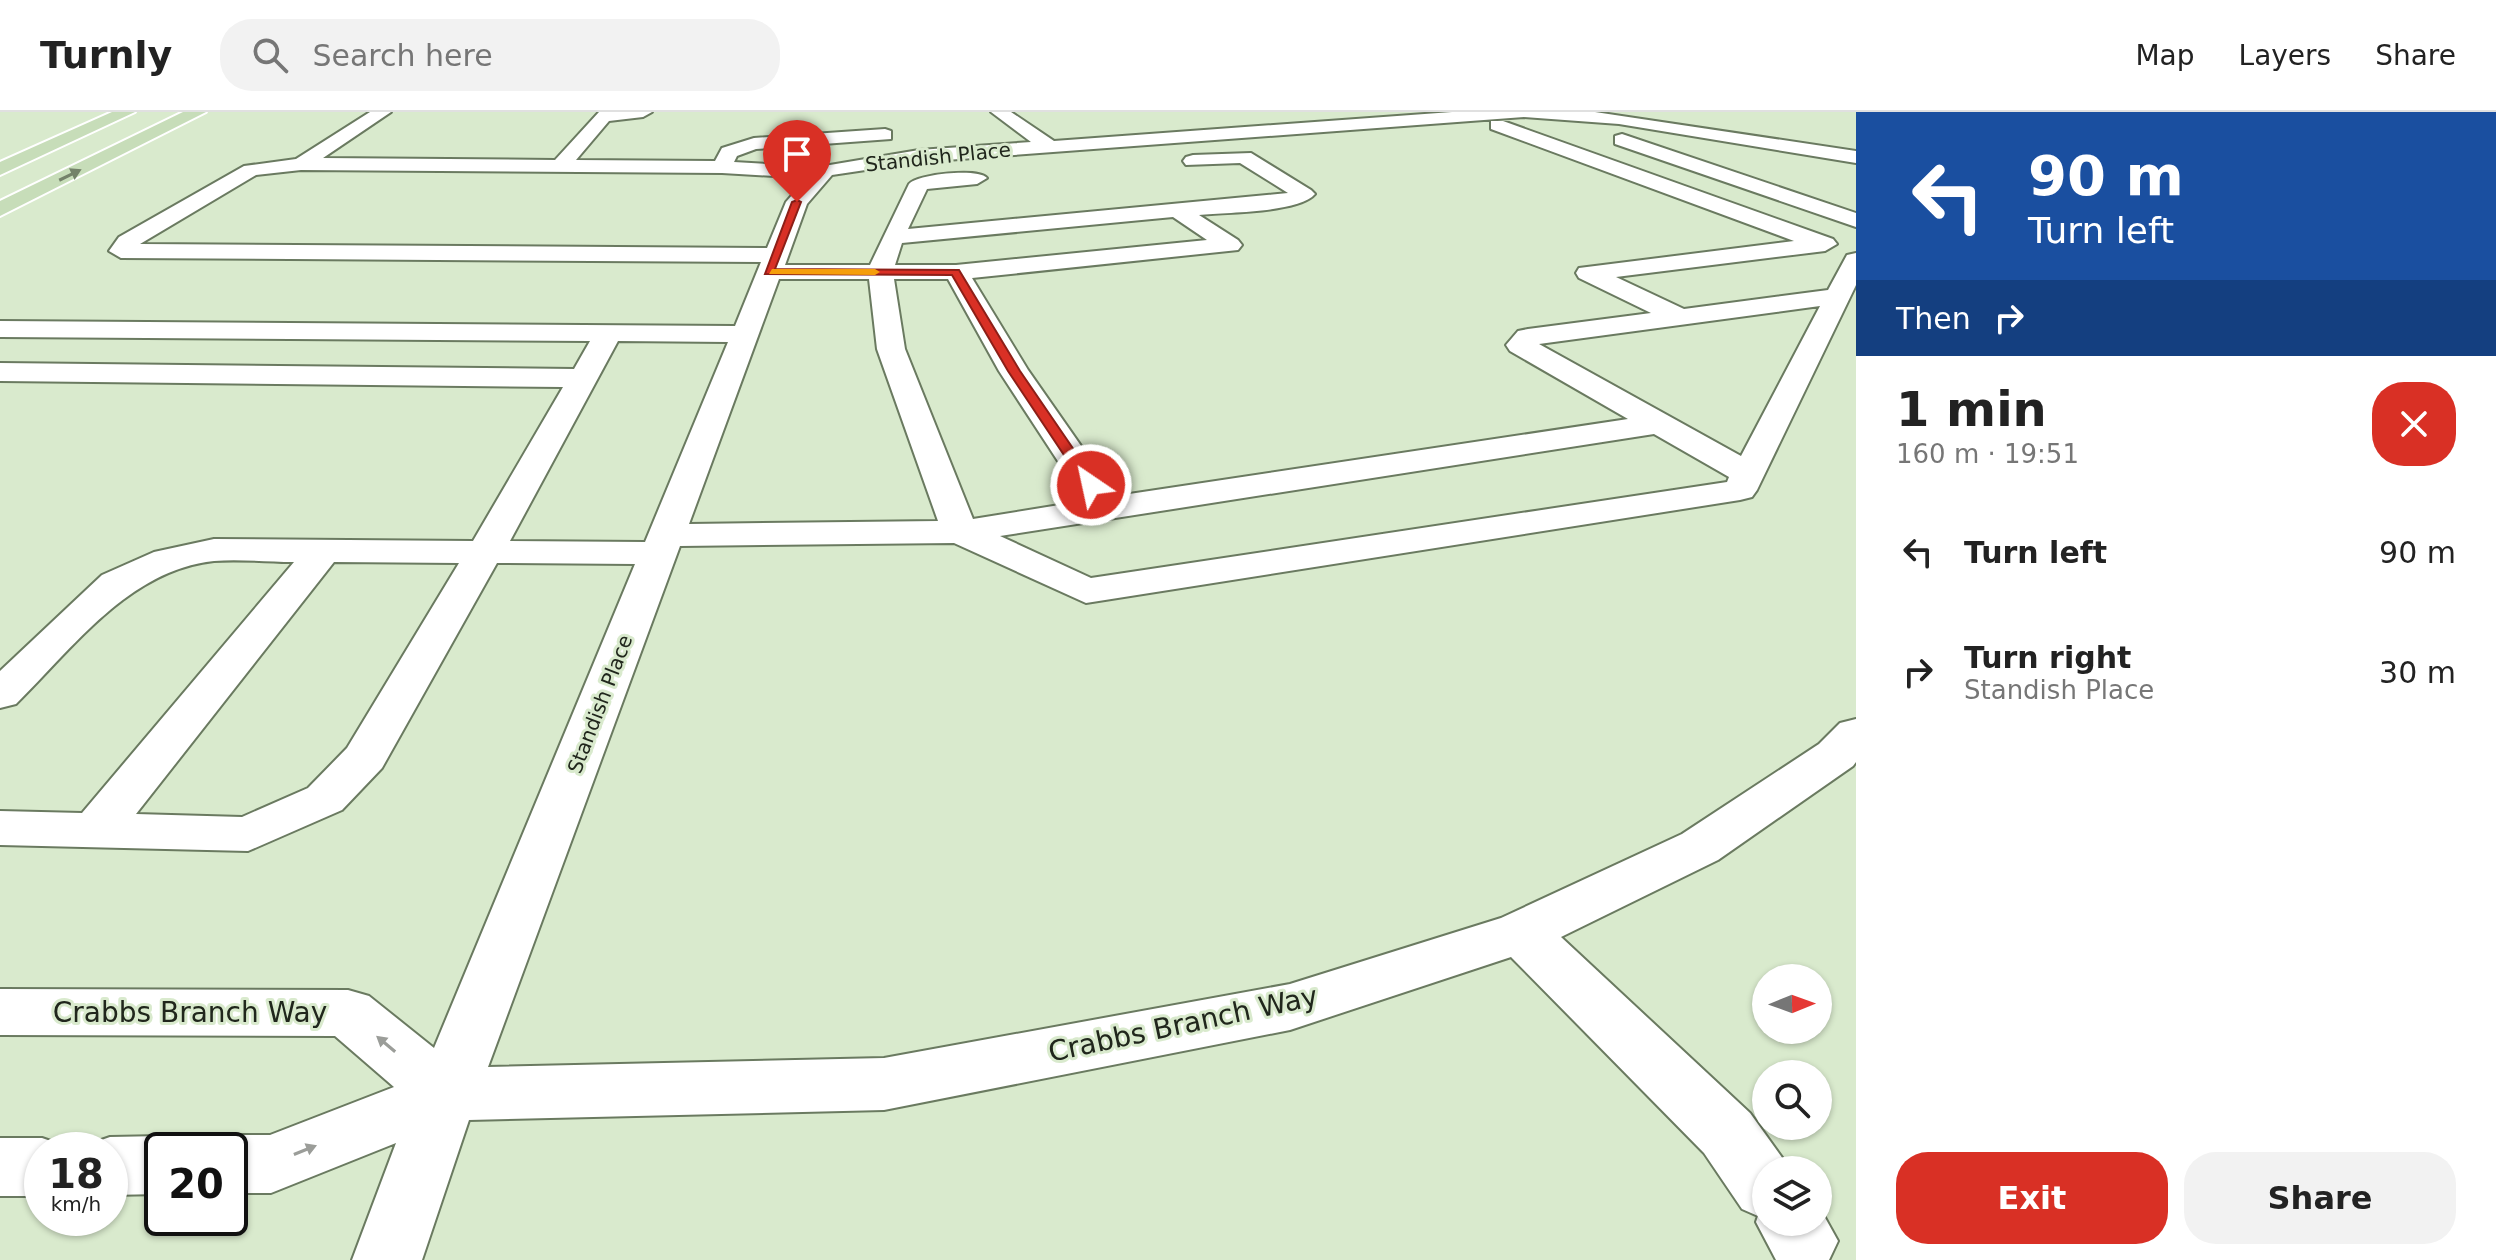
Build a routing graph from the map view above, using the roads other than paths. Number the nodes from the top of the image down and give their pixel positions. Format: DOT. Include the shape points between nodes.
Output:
graph roads {
  1 [pos="126,112"];
  2 [pos="197,112"];
  3 [pos="382,112"];
  4 [pos="643,112"];
  5 [pos="1562,113"];
  6 [pos="994,120"];
  7 [pos="794,121"];
  8 [pos="1476,126"];
  9 [pos="1185,130"];
  10 [pos="1813,130"];
  11 [pos="910,133"];
  12 [pos="1525,134"];
  13 [pos="811,140"];
  14 [pos="1772,143"];
  15 [pos="1049,146"];
  16 [pos="1274,154"];
  17 [pos="1244,157"];
  18 [pos="1856,157"];
  19 [pos="1167,163"];
  20 [pos="301,164"];
  21 [pos="560,166"];
  22 [pos="722,167"];
  23 [pos="0,169"];
  24 [pos="823,173"];
  25 [pos="999,176"];
  26 [pos="0,209"];
  27 [pos="1177,210"];
  28 [pos="1856,220"];
  29 [pos="892,237"];
  30 [pos="1846,253"];
  31 [pos="773,263"];
  32 [pos="880,272"];
  33 [pos="956,272"];
  34 [pos="1838,296"];
  35 [pos="1681,317"];
  36 [pos="0,329"];
  37 [pos="608,334"];
  38 [pos="747,334"];
  39 [pos="0,372"];
  40 [pos="583,378"];
  41 [pos="1657,424"];
  42 [pos="1748,474"];
  43 [pos="1107,508"];
  44 [pos="960,532"];
  45 [pos="662,544"];
  46 [pos="323,551"];
  47 [pos="485,552"];
  48 [pos="0,695"];
  49 [pos="1856,733"];
  50 [pos="0,828"];
  51 [pos="96,830"];
  52 [pos="1521,933"];
  53 [pos="0,1012"];
  54 [pos="446,1094"];
  55 [pos="248,1164"];
  56 [pos="0,1167"];
  57 [pos="24,1167"];
  58 [pos="1752,1169"];
  59 [pos="387,1260"];
  1 -- 23 [label="main road"];
  26 -- 2 [label="main road, one-way"];
  3 -- 20 [label="street"];
  4 -- 21 [label="street" via="604,116"];
  5 -- 8 [label="street, Standish Place"];
  5 -- 14 [label="street, Standish Place"];
  6 -- 15 [label="street" via="1019,125"];
  7 -- 13 [label="street"];
  8 -- 9 [label="street, Standish Place"];
  8 -- 12 [label="street"];
  9 -- 15 [label="street, Standish Place"];
  9 -- 17 [label="street"];
  10 -- 14 [label="street"];
  11 -- 13 [label="street"];
  12 -- 28 [label="street" via="1600,132"];
  12 -- 30 [label="street"];
  13 -- 22 [label="street" via="738,147"];
  14 -- 18 [label="street, Standish Place"];
  15 -- 24 [label="street, Standish Place" via="919,156"];
  16 -- 17 [label="street"];
  17 -- 19 [label="street"];
  17 -- 27 [label="street" via="1304,194"];
  20 -- 21 [label="street"];
  20 -- 31 [label="street" via="251,170 127,242 121,251"];
  21 -- 22 [label="street"];
  22 -- 24 [label="street"];
  24 -- 31 [label="street, Standish Place" via="797,202"];
  25 -- 29 [label="street" via="919,184"];
  27 -- 29 [label="street"];
  27 -- 33 [label="street" via="1230,245"];
  29 -- 32 [label="street"];
  30 -- 34 [label="street"];
  30 -- 35 [label="street" via="1588,273"];
  31 -- 32 [label="street"];
  31 -- 38 [label="street, Standish Place"];
  32 -- 33 [label="street"];
  32 -- 44 [label="street" via="891,349"];
  33 -- 43 [label="street" via="1014,371"];
  34 -- 35 [label="street"];
  34 -- 42 [label="street"];
  35 -- 41 [label="street" via="1528,337 1520,345"];
  36 -- 37 [label="street"];
  37 -- 38 [label="street"];
  37 -- 40 [label="street"];
  38 -- 45 [label="street, Standish Place"];
  39 -- 40 [label="street"];
  40 -- 47 [label="street"];
  41 -- 42 [label="street"];
  41 -- 43 [label="street"];
  42 -- 44 [label="street" via="1740,490 1086,591"];
  43 -- 44 [label="street"];
  44 -- 45 [label="street"];
  45 -- 47 [label="street"];
  45 -- 54 [label="street, Standish Place"];
  46 -- 47 [label="street"];
  46 -- 48 [label="street" via="214,550 167,560 116,583"];
  46 -- 51 [label="street"];
  47 -- 51 [label="street" via="365,757 325,799 248,834"];
  49 -- 52 [label="street, Crabbs Branch Way" via="1836,755 1700,847"];
  50 -- 51 [label="street"];
  52 -- 54 [label="street, Crabbs Branch Way" via="1290,1007 884,1084"];
  52 -- 58 [label="street" via="1727,1133"];
  54 -- 53 [label="street, Crabbs Branch Way, one-way" via="348,1013"];
  55 -- 54 [label="street, Crabbs Branch Way, one-way" via="271,1164"];
  54 -- 59 [label="street, Standish Place"];
  56 -- 57 [label="street"];
}
